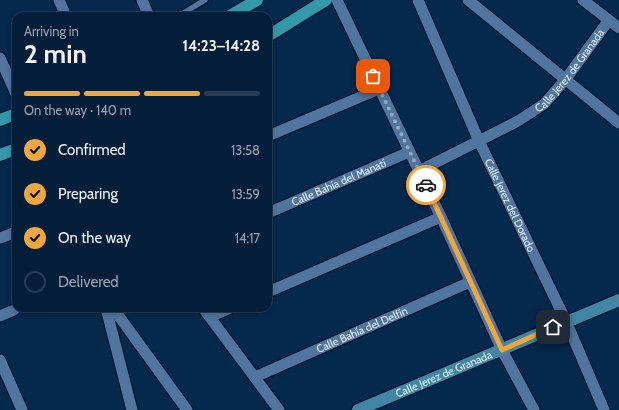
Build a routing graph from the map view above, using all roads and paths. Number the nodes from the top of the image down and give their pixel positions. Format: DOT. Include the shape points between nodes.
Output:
graph roads {
  1 [pos="59,0"];
  2 [pos="142,0"];
  3 [pos="205,0"];
  4 [pos="257,0"];
  5 [pos="326,0"];
  6 [pos="337,0"];
  7 [pos="418,0"];
  8 [pos="468,0"];
  9 [pos="583,0"];
  10 [pos="64,12"];
  11 [pos="147,12"];
  12 [pos="185,12"];
  13 [pos="237,12"];
  14 [pos="609,20"];
  15 [pos="619,28"];
  16 [pos="272,34"];
  17 [pos="0,58"];
  18 [pos="565,80"];
  19 [pos="12,85"];
  20 [pos="379,89"];
  21 [pos="12,116"];
  22 [pos="0,120"];
  23 [pos="619,123"];
  24 [pos="272,134"];
  25 [pos="479,141"];
  26 [pos="12,150"];
  27 [pos="409,152"];
  28 [pos="0,155"];
  29 [pos="419,171"];
  30 [pos="272,211"];
  31 [pos="441,217"];
  32 [pos="12,234"];
  33 [pos="0,238"];
  34 [pos="470,282"];
  35 [pos="272,290"];
  36 [pos="619,300"];
  37 [pos="12,311"];
  38 [pos="107,312"];
  39 [pos="116,312"];
  40 [pos="206,312"];
  41 [pos="0,316"];
  42 [pos="566,322"];
  43 [pos="502,350"];
  44 [pos="0,360"];
  45 [pos="254,377"];
  46 [pos="22,410"];
  47 [pos="132,410"];
  48 [pos="187,410"];
  49 [pos="279,410"];
  50 [pos="358,410"];
  51 [pos="534,410"];
  52 [pos="604,410"];
  1 -- 10 [label="street"];
  2 -- 11 [label="street"];
  3 -- 12 [label="lane"];
  4 -- 13 [label="main road"];
  5 -- 16 [label="main road"];
  6 -- 20 [label="street"];
  7 -- 25 [label="street, Calle Jerez del Dorado"];
  8 -- 18 [label="street"];
  9 -- 14 [label="street"];
  14 -- 15 [label="street"];
  14 -- 18 [label="street, Calle Jerez de Granada"];
  17 -- 19 [label="street"];
  18 -- 23 [label="street"];
  18 -- 25 [label="street, Calle Jerez de Granada" via="544,104"];
  20 -- 24 [label="street"];
  20 -- 27 [label="street"];
  21 -- 22 [label="main road"];
  25 -- 29 [label="street, Calle Jerez de Granada"];
  25 -- 42 [label="street, Calle Jerez del Dorado"];
  26 -- 28 [label="main road"];
  27 -- 29 [label="street"];
  27 -- 30 [label="street, Calle Bahía del Manatí"];
  29 -- 31 [label="street"];
  31 -- 34 [label="street"];
  31 -- 35 [label="street"];
  32 -- 33 [label="street"];
  34 -- 43 [label="street"];
  34 -- 45 [label="street, Calle Bahía del Delfín"];
  36 -- 42 [label="street, Calle Jerez de Granada"];
  37 -- 41 [label="street"];
  38 -- 47 [label="street"];
  39 -- 48 [label="street"];
  40 -- 45 [label="street"];
  42 -- 43 [label="street, Calle Jerez de Granada"];
  42 -- 52 [label="street, Calle Jerez del Dorado"];
  43 -- 50 [label="street, Calle Jerez de Granada"];
  43 -- 51 [label="street"];
  44 -- 46 [label="street"];
  45 -- 49 [label="street"];
}
